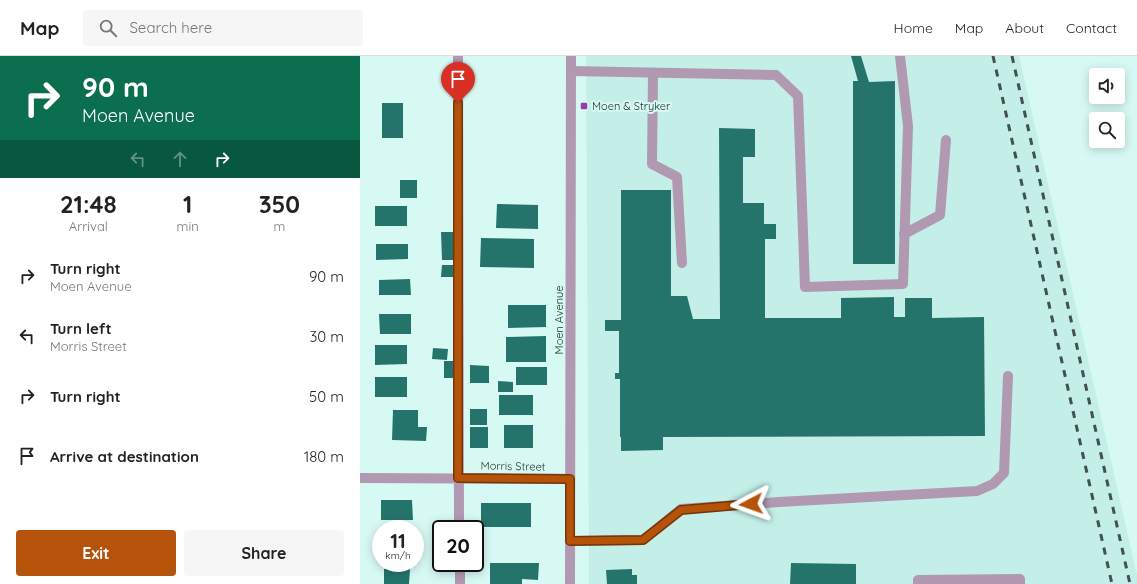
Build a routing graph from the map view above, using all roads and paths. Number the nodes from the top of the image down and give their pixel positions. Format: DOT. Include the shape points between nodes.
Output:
graph roads {
  1 [pos="458,56"];
  2 [pos="571,56"];
  3 [pos="900,56"];
  4 [pos="571,71"];
  5 [pos="653,73"];
  6 [pos="946,140"];
  7 [pos="904,234"];
  8 [pos="682,263"];
  9 [pos="1008,376"];
  10 [pos="360,478"];
  11 [pos="458,478"];
  12 [pos="570,479"];
  13 [pos="459,520"];
  14 [pos="570,541"];
  15 [pos="460,572"];
  16 [pos="460,584"];
  17 [pos="570,584"];
  18 [pos="918,584"];
  19 [pos="1020,584"];
  1 -- 11 [label="street"];
  2 -- 4 [label="street, Moen Avenue"];
  3 -- 7 [label="street" via="908,126"];
  4 -- 5 [label="street"];
  4 -- 12 [label="street, Moen Avenue"];
  5 -- 7 [label="street" via="776,75 798,96 805,287 903,284"];
  5 -- 8 [label="street" via="652,164 677,177"];
  6 -- 7 [label="street" via="940,215"];
  9 -- 14 [label="street" via="1004,473 993,484 977,491 681,510 643,540"];
  10 -- 11 [label="street, Morris Street"];
  11 -- 12 [label="street, Morris Street"];
  11 -- 13 [label="street"];
  12 -- 14 [label="street, Moen Avenue"];
  14 -- 17 [label="street, Moen Avenue"];
  15 -- 16 [label="street"];
  18 -- 19 [label="street" via="918,580 1020,579"];
}
